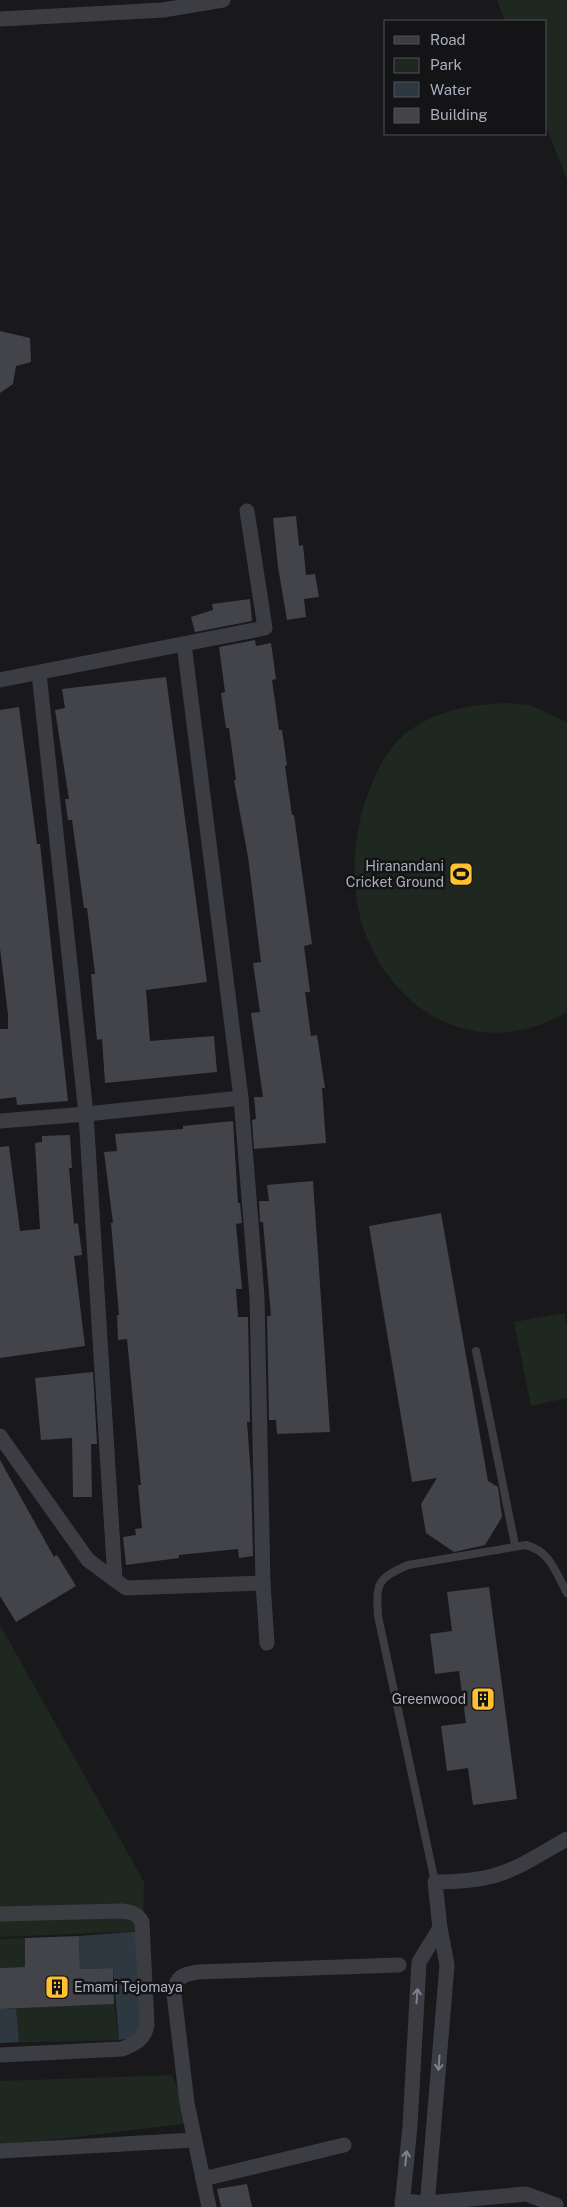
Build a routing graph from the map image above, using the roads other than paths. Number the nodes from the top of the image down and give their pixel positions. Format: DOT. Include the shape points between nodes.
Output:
graph roads {
  1 [pos="223,0"];
  2 [pos="0,19"];
  3 [pos="247,512"];
  4 [pos="184,644"];
  5 [pos="39,673"];
  6 [pos="0,680"];
  7 [pos="241,1098"];
  8 [pos="86,1114"];
  9 [pos="0,1121"];
  10 [pos="476,1351"];
  11 [pos="0,1436"];
  12 [pos="515,1546"];
  13 [pos="115,1580"];
  14 [pos="263,1583"];
  15 [pos="567,1593"];
  16 [pos="267,1643"];
  17 [pos="567,1840"];
  18 [pos="435,1882"];
  19 [pos="0,1914"];
  20 [pos="440,1928"];
  21 [pos="399,1965"];
  22 [pos="0,2055"];
  23 [pos="194,2140"];
  24 [pos="344,2145"];
  25 [pos="0,2152"];
  26 [pos="203,2179"];
  27 [pos="402,2204"];
  28 [pos="454,2204"];
  29 [pos="427,2205"];
  30 [pos="209,2207"];
  31 [pos="556,2207"];
  1 -- 2 [label="street" via="163,10"];
  3 -- 4 [label="street" via="265,628"];
  4 -- 5 [label="street"];
  4 -- 7 [label="street"];
  5 -- 6 [label="street"];
  5 -- 8 [label="street"];
  7 -- 8 [label="street"];
  7 -- 14 [label="street" via="257,1297"];
  8 -- 9 [label="street"];
  8 -- 13 [label="street"];
  10 -- 12 [label="lane"];
  11 -- 13 [label="street" via="88,1560"];
  12 -- 15 [label="lane" via="526,1545 544,1553"];
  12 -- 18 [label="lane" via="408,1565 380,1581 378,1616"];
  13 -- 14 [label="street" via="126,1588"];
  14 -- 16 [label="street"];
  17 -- 18 [label="street" via="495,1876"];
  18 -- 20 [label="street"];
  19 -- 22 [label="street" via="121,1910 138,1915 142,1922 147,2025 145,2034 136,2044 122,2049"];
  27 -- 20 [label="street, one-way" via="420,1962"];
  20 -- 29 [label="street, one-way" via="447,1965"];
  21 -- 23 [label="street" via="198,1972 180,1976 174,1994"];
  23 -- 25 [label="street"];
  23 -- 26 [label="street"];
  24 -- 26 [label="street"];
  26 -- 30 [label="street"];
  27 -- 29 [label="street"];
  28 -- 29 [label="street"];
  28 -- 31 [label="street" via="526,2194"];
}
